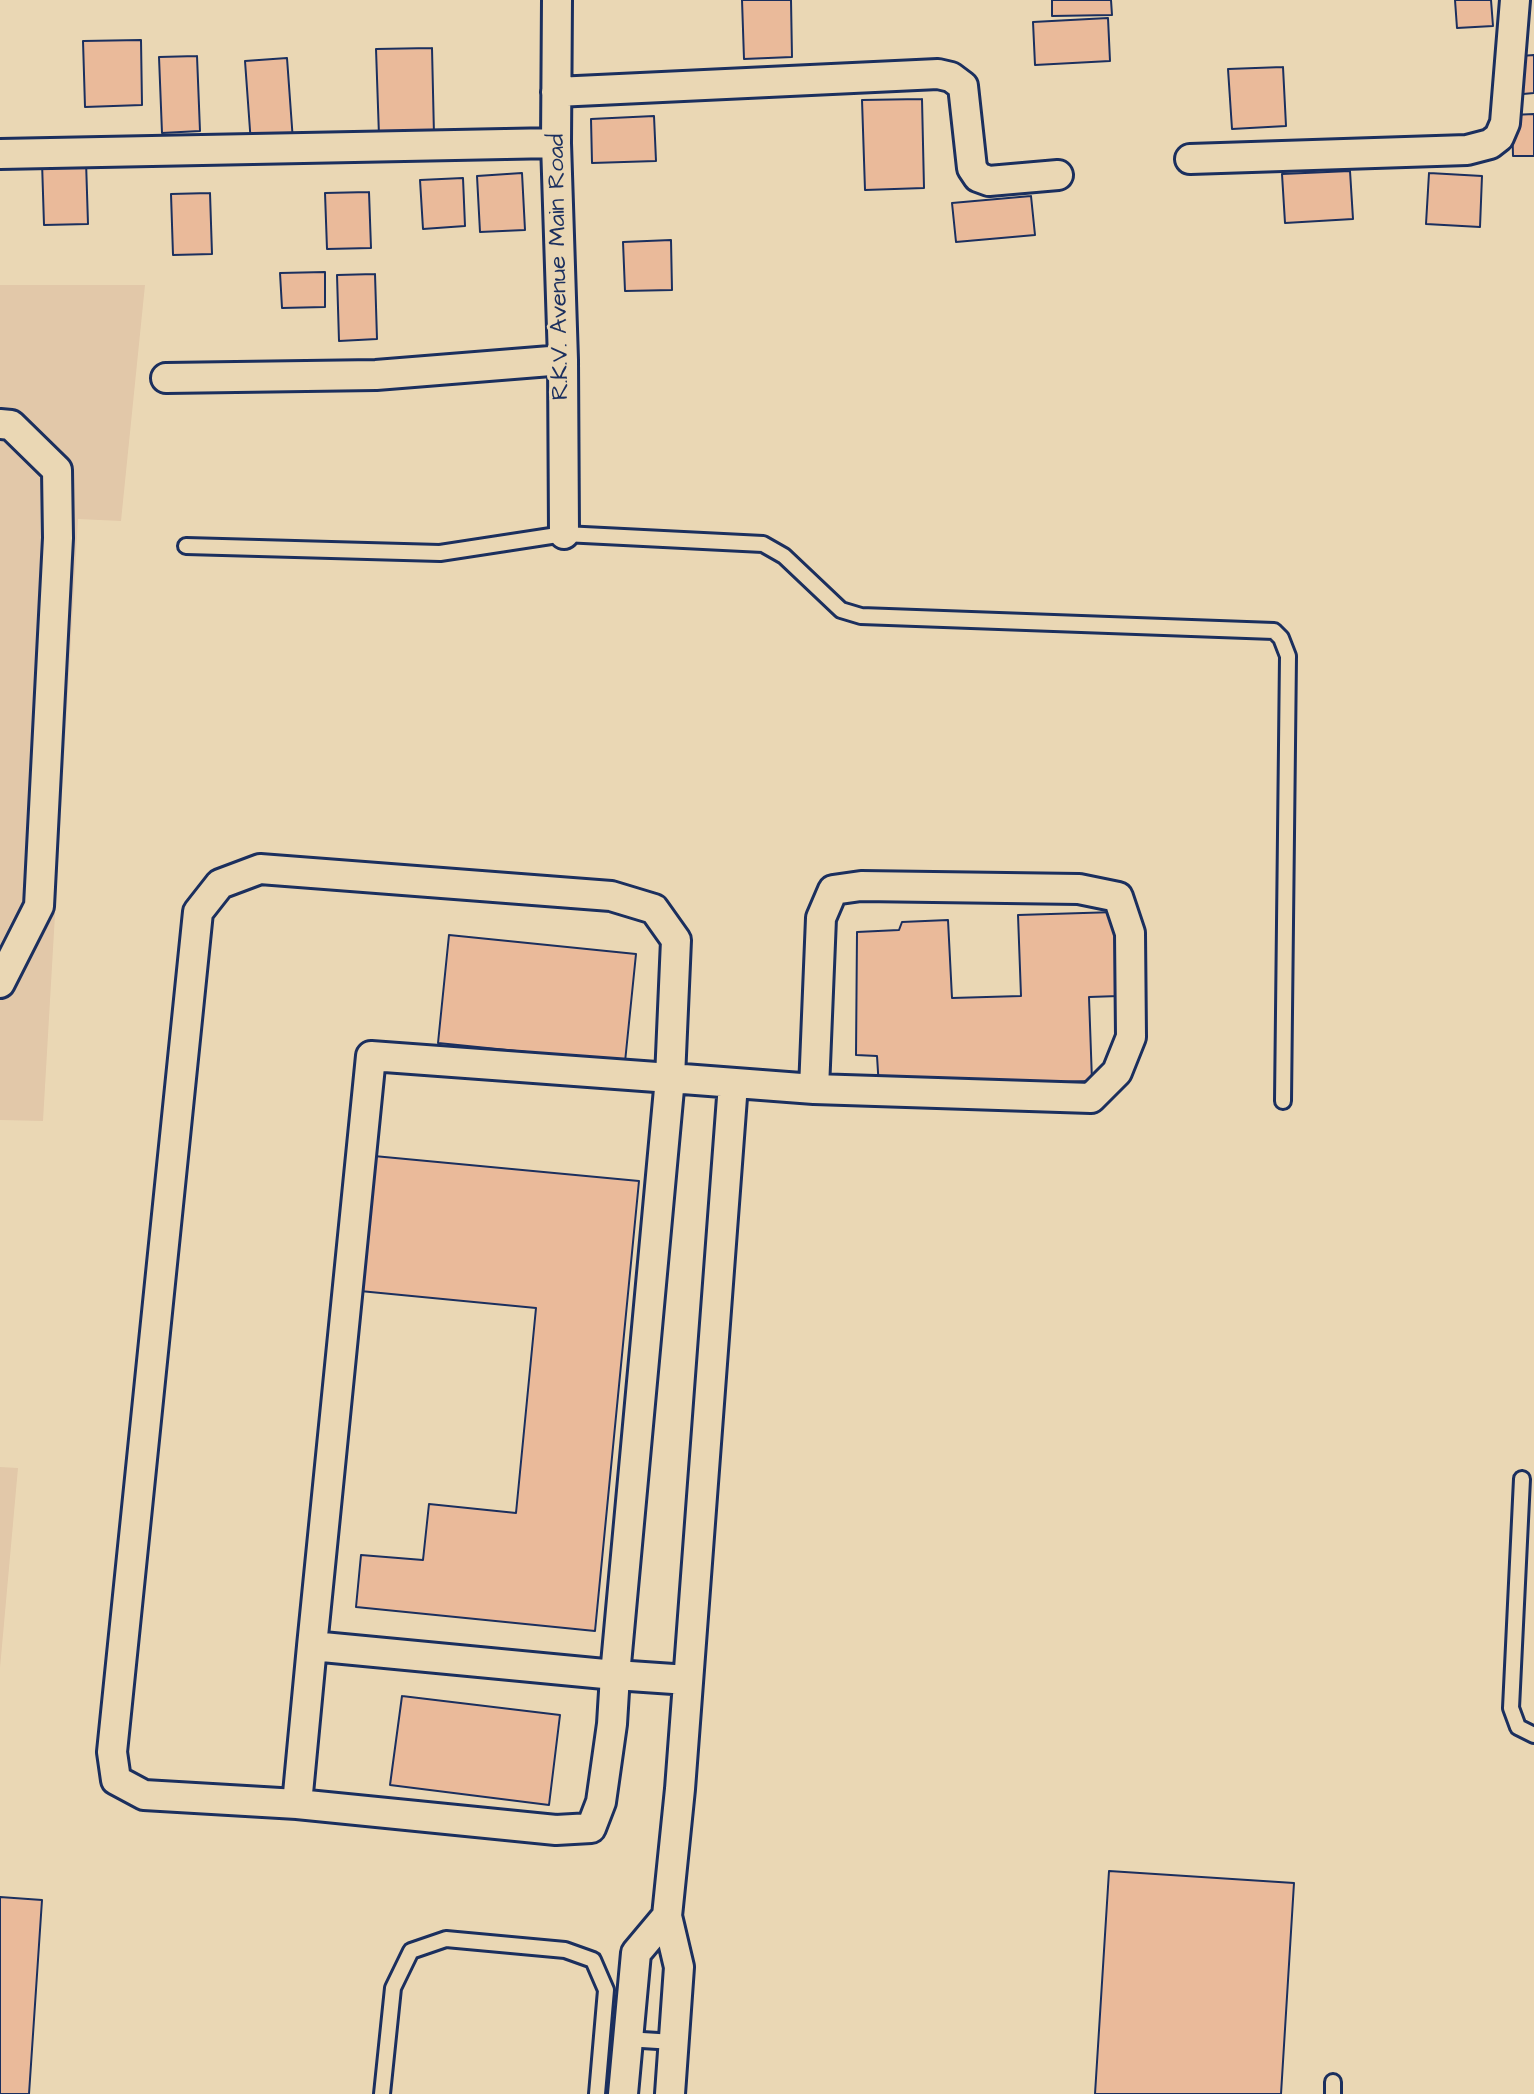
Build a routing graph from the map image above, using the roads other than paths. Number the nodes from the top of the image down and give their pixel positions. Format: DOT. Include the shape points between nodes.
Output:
graph roads {
  1 [pos="557,0"];
  2 [pos="1515,0"];
  3 [pos="556,92"];
  4 [pos="556,143"];
  5 [pos="0,154"];
  6 [pos="1190,159"];
  7 [pos="1058,175"];
  8 [pos="563,360"];
  9 [pos="166,378"];
  10 [pos="0,424"];
  11 [pos="564,534"];
  12 [pos="186,546"];
  13 [pos="0,983"];
  14 [pos="670,1078"];
  15 [pos="733,1084"];
  16 [pos="814,1089"];
  17 [pos="1283,1101"];
  18 [pos="1522,1479"];
  19 [pos="312,1646"];
  20 [pos="615,1675"];
  21 [pos="688,1680"];
  22 [pos="1534,1735"];
  23 [pos="297,1804"];
  24 [pos="667,1916"];
  25 [pos="616,2039"];
  26 [pos="674,2042"];
  27 [pos="382,2094"];
  28 [pos="597,2094"];
  29 [pos="623,2094"];
  30 [pos="670,2094"];
  1 -- 3 [label="street, R.K.V. Avenue Main Road"];
  2 -- 6 [label="street" via="1505,123 1490,144 1467,150"];
  3 -- 4 [label="street, R.K.V. Avenue Main Road"];
  3 -- 7 [label="street" via="938,74 963,86 972,168 978,177 989,181"];
  4 -- 5 [label="street"];
  4 -- 8 [label="street, R.K.V. Avenue Main Road"];
  8 -- 9 [label="street" via="376,375"];
  8 -- 11 [label="street, R.K.V. Avenue Main Road"];
  10 -- 13 [label="street" via="11,425 57,470 58,538 39,906"];
  11 -- 12 [label="lane" via="440,553"];
  11 -- 17 [label="lane" via="763,544 784,556 841,610 861,616 1274,631 1288,656"];
  14 -- 15 [label="street"];
  14 -- 19 [label="street" via="371,1056"];
  14 -- 20 [label="street"];
  14 -- 23 [label="street" via="676,940 654,909 611,896 260,869 220,884 198,912 112,1752 116,1780 144,1795"];
  15 -- 16 [label="street"];
  15 -- 21 [label="street"];
  16 -- 16 [label="street" via="821,918 833,890 1079,889 1118,897 1130,933 1131,1037 1117,1072 1091,1098"];
  18 -- 22 [label="lane" via="1511,1708 1518,1727"];
  19 -- 20 [label="street"];
  19 -- 23 [label="street"];
  20 -- 21 [label="street"];
  20 -- 23 [label="street" via="601,1802 591,1828 556,1830"];
  21 -- 24 [label="street"];
  24 -- 25 [label="street" via="636,1953"];
  24 -- 26 [label="street" via="679,1967"];
  25 -- 26 [label="lane"];
  25 -- 27 [label="lane" via="606,1990 593,1960 565,1950 446,1939 411,1951 393,1988"];
  25 -- 28 [label="lane"];
  25 -- 29 [label="street"];
  26 -- 30 [label="street"];
}
